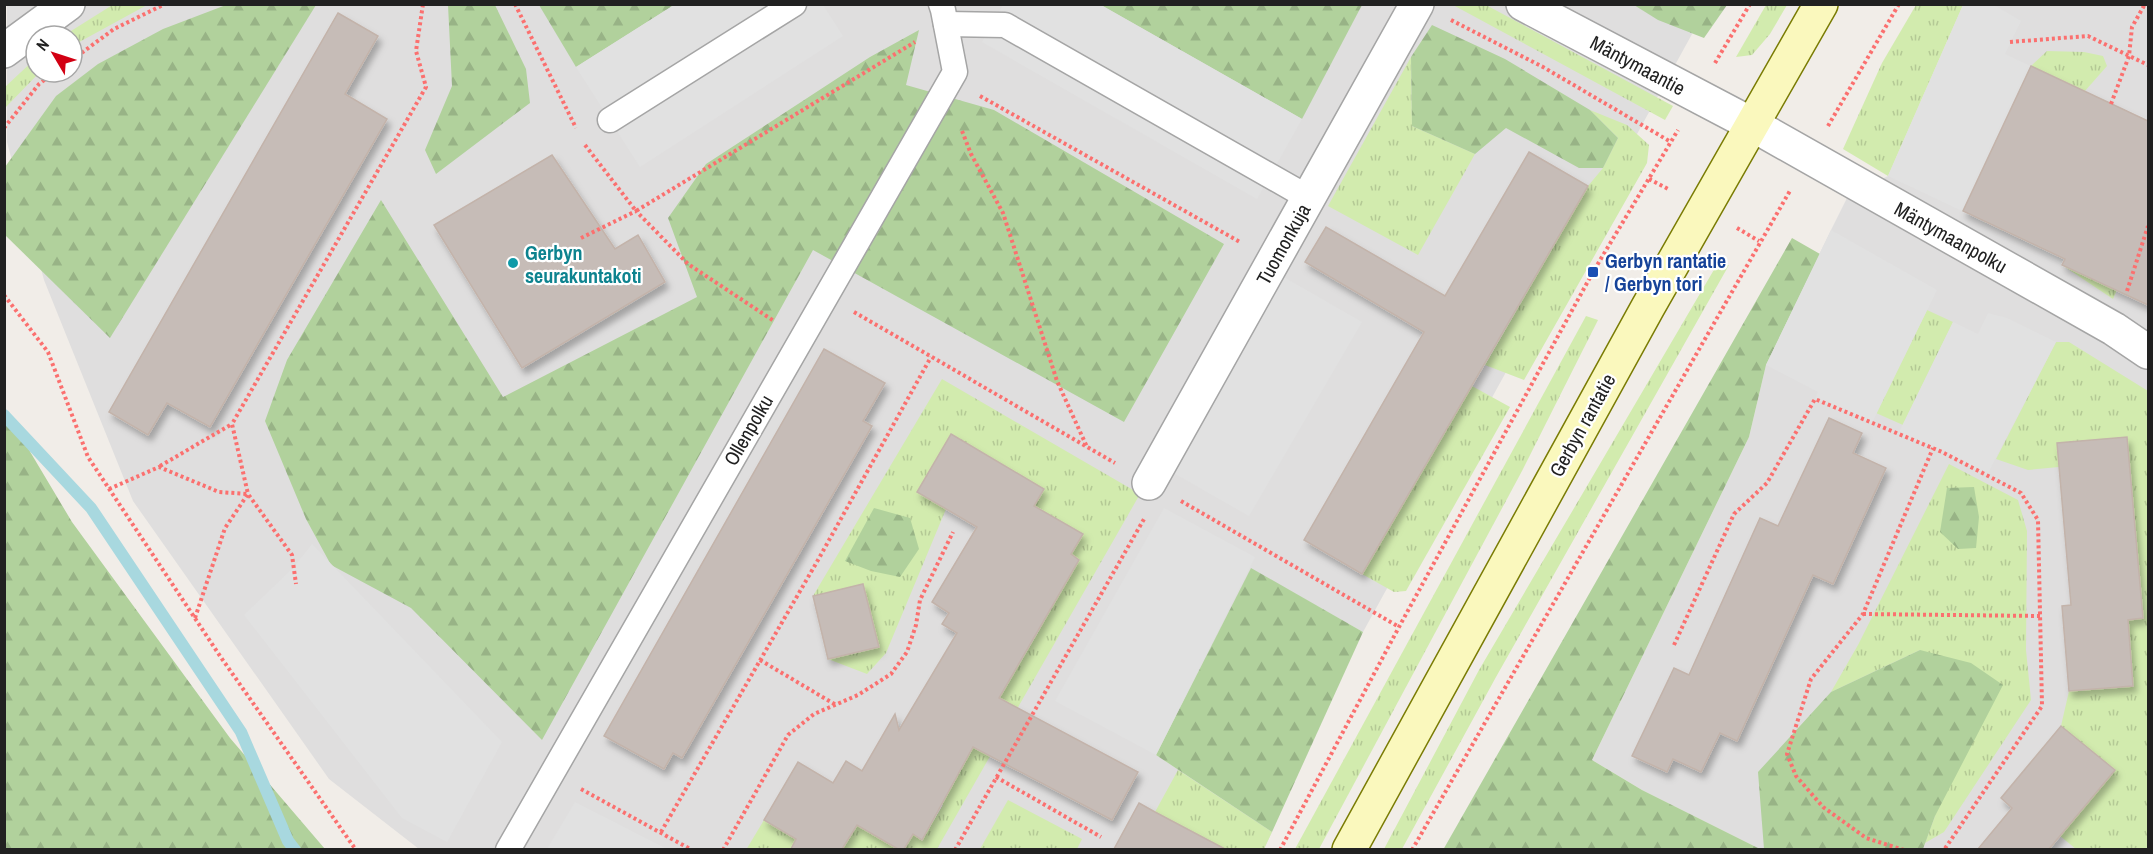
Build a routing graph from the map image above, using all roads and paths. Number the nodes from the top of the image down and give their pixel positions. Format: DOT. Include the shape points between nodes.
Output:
graph roads {
  1 [pos="68,4"];
  2 [pos="165,4"];
  3 [pos="423,4"];
  4 [pos="515,4"];
  5 [pos="794,4"];
  6 [pos="1522,4"];
  7 [pos="1750,4"];
  8 [pos="1821,4"];
  9 [pos="1899,4"];
  10 [pos="2145,4"];
  11 [pos="1429,10"];
  12 [pos="943,14"];
  13 [pos="2010,42"];
  14 [pos="4,51"];
  15 [pos="84,51"];
  16 [pos="2129,56"];
  17 [pos="2148,65"];
  18 [pos="951,79"];
  19 [pos="39,84"];
  20 [pos="1696,95"];
  21 [pos="2111,104"];
  22 [pos="935,106"];
  23 [pos="610,120"];
  24 [pos="1753,125"];
  25 [pos="4,128"];
  26 [pos="1671,142"];
  27 [pos="1809,158"];
  28 [pos="1309,198"];
  29 [pos="636,211"];
  30 [pos="2148,226"];
  31 [pos="581,238"];
  32 [pos="1245,245"];
  33 [pos="4,294"];
  34 [pos="826,296"];
  35 [pos="2115,329"];
  36 [pos="801,339"];
  37 [pos="2148,352"];
  38 [pos="931,357"];
  39 [pos="232,424"];
  40 [pos="1087,447"];
  41 [pos="1933,448"];
  42 [pos="159,467"];
  43 [pos="1155,486"];
  44 [pos="109,489"];
  45 [pos="248,494"];
  46 [pos="953,532"];
  47 [pos="296,584"];
  48 [pos="1863,614"];
  49 [pos="2040,616"];
  50 [pos="195,618"];
  51 [pos="1399,627"];
  52 [pos="1674,645"];
  53 [pos="760,660"];
  54 [pos="836,705"];
  55 [pos="551,773"];
  56 [pos="996,777"];
  57 [pos="661,832"];
  58 [pos="1101,837"];
  59 [pos="356,849"];
  60 [pos="508,849"];
  61 [pos="692,849"];
  62 [pos="723,849"];
  63 [pos="955,849"];
  64 [pos="1280,849"];
  65 [pos="1349,849"];
  66 [pos="1412,849"];
  67 [pos="1904,849"];
  68 [pos="1944,849"];
  1 -- 14 [label="street"];
  2 -- 15 [label="path" via="114,29"];
  3 -- 39 [label="path" via="416,51 426,87"];
  4 -- 29 [label="path" via="587,150"];
  5 -- 23 [label="lane"];
  6 -- 20 [label="street, Mäntymaantie"];
  7 -- 20 [label="path"];
  8 -- 24 [label="main road, Gerbyn rantatie"];
  9 -- 27 [label="path"];
  10 -- 16 [label="path" via="2132,27"];
  11 -- 26 [label="path" via="1543,67"];
  11 -- 28 [label="street, Tuomonkuja"];
  12 -- 18 [label="lane" via="955,72"];
  12 -- 28 [label="lane" via="1005,25"];
  12 -- 29 [label="path"];
  13 -- 16 [label="path" via="2088,36"];
  16 -- 17 [label="path"];
  16 -- 21 [label="path"];
  18 -- 22 [label="lane, Ollenpolku"];
  18 -- 32 [label="path"];
  19 -- 25 [label="path"];
  20 -- 24 [label="street, Mäntymaantie"];
  20 -- 26 [label="path"];
  22 -- 34 [label="lane, Ollenpolku"];
  22 -- 40 [label="path" via="959,125 1003,213 1057,381"];
  24 -- 27 [label="street, Mäntymaanpolku"];
  24 -- 65 [label="main road, Gerbyn rantatie"];
  26 -- 51 [label="path" via="1593,272"];
  27 -- 35 [label="street, Mäntymaanpolku"];
  27 -- 66 [label="path"];
  28 -- 43 [label="street, Tuomonkuja"];
  29 -- 31 [label="path"];
  29 -- 36 [label="path" via="688,264"];
  30 -- 35 [label="path"];
  33 -- 44 [label="path" via="48,352 88,457"];
  34 -- 36 [label="lane, Ollenpolku"];
  34 -- 38 [label="path"];
  35 -- 37 [label="street, Mäntymaanpolku"];
  36 -- 55 [label="lane, Ollenpolku"];
  38 -- 40 [label="path"];
  38 -- 53 [label="path"];
  39 -- 42 [label="path"];
  39 -- 45 [label="path"];
  40 -- 43 [label="path"];
  41 -- 48 [label="path"];
  41 -- 49 [label="path" via="2020,493 2038,520"];
  41 -- 52 [label="path" via="1815,399 1767,483 1734,514"];
  42 -- 44 [label="path"];
  42 -- 45 [label="path" via="219,492"];
  43 -- 51 [label="path"];
  43 -- 56 [label="path"];
  44 -- 50 [label="path"];
  45 -- 47 [label="path" via="292,555"];
  45 -- 50 [label="path" via="225,528"];
  46 -- 54 [label="path" via="920,600 907,652 891,674"];
  48 -- 49 [label="path"];
  48 -- 67 [label="path" via="1811,679 1787,754 1796,776 1823,807 1866,838"];
  49 -- 68 [label="path" via="2042,706"];
  50 -- 59 [label="path"];
  51 -- 64 [label="path"];
  53 -- 54 [label="path"];
  53 -- 57 [label="path"];
  54 -- 62 [label="path" via="814,714 788,735"];
  55 -- 57 [label="path"];
  55 -- 60 [label="lane, Ollenpolku"];
  56 -- 58 [label="path"];
  56 -- 63 [label="path"];
  57 -- 61 [label="path"];
}
